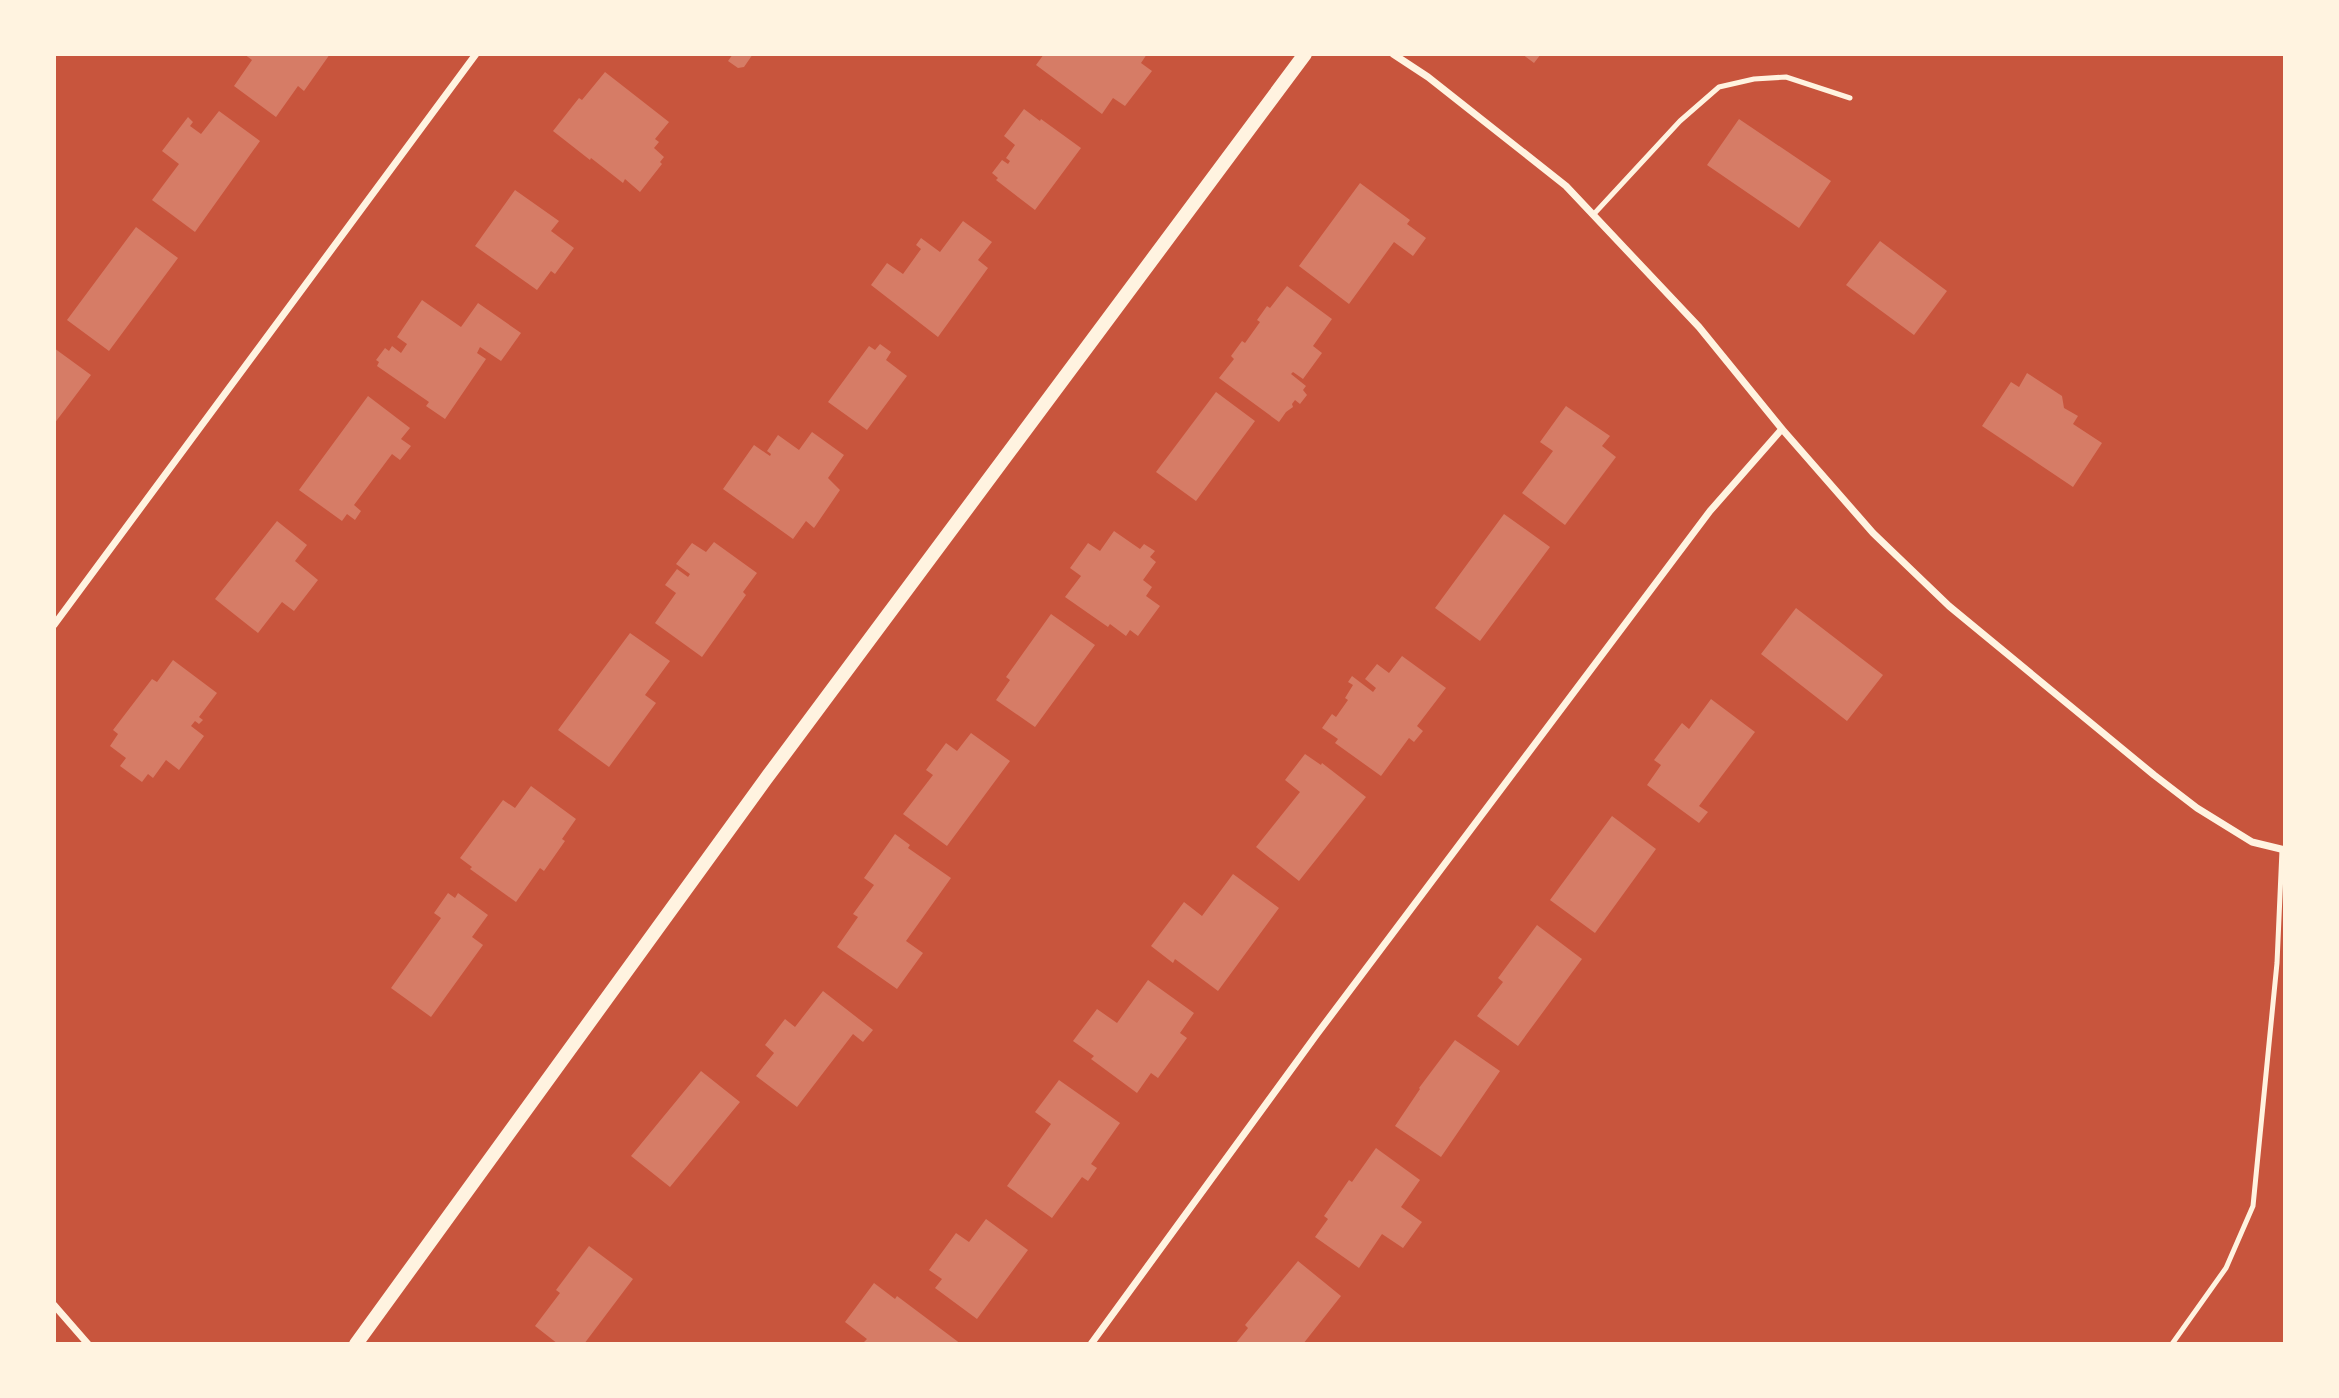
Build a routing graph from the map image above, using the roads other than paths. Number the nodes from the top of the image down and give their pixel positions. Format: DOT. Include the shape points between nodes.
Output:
graph roads {
  1 [pos="476,54"];
  2 [pos="1305,54"];
  3 [pos="1393,54"];
  4 [pos="1850,98"];
  5 [pos="1593,215"];
  6 [pos="1782,429"];
  7 [pos="54,625"];
  8 [pos="2284,850"];
  9 [pos="54,1305"];
  10 [pos="88,1344"];
  11 [pos="356,1344"];
  12 [pos="1091,1344"];
  13 [pos="2172,1344"];
  1 -- 7 [label="street"];
  2 -- 11 [label="main road" via="773,769"];
  3 -- 5 [label="street" via="1566,186"];
  4 -- 5 [label="lane" via="1786,78 1720,87 1679,121"];
  5 -- 6 [label="street" via="1699,327"];
  6 -- 8 [label="street" via="1873,533 1949,606 2197,807 2252,842"];
  6 -- 12 [label="street" via="1702,522 1317,1034"];
  8 -- 13 [label="lane" via="2253,1206 2226,1268"];
  9 -- 10 [label="street"];
}
